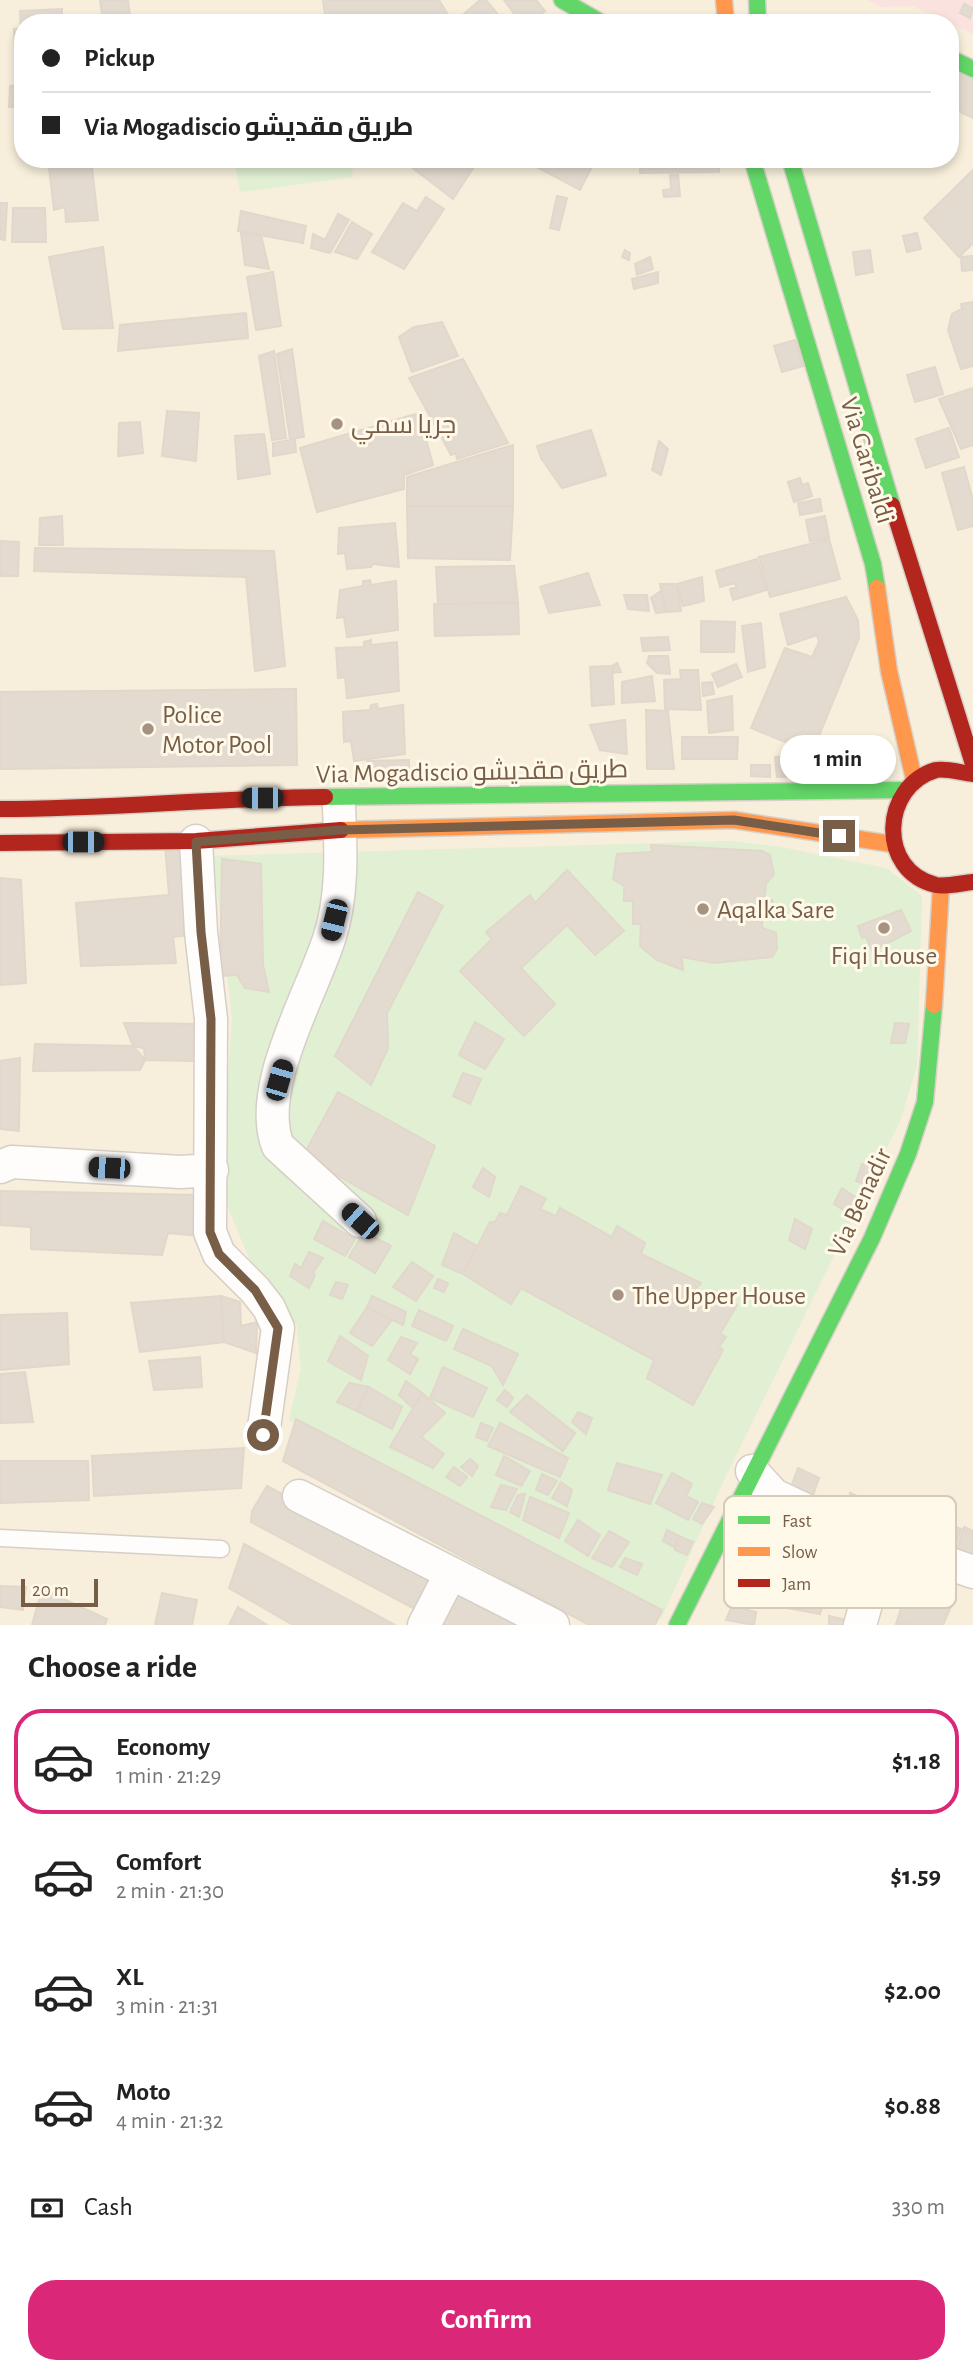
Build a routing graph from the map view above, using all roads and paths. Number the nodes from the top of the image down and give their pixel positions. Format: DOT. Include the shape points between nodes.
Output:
graph roads {
  1 [pos="562,0"];
  2 [pos="586,14"];
  3 [pos="755,168"];
  4 [pos="793,168"];
  5 [pos="973,764"];
  6 [pos="973,774"];
  7 [pos="909,785"];
  8 [pos="338,798"];
  9 [pos="0,809"];
  10 [pos="340,830"];
  11 [pos="196,842"];
  12 [pos="0,843"];
  13 [pos="892,844"];
  14 [pos="973,882"];
  15 [pos="941,887"];
  16 [pos="0,1167"];
  17 [pos="212,1170"];
  18 [pos="360,1221"];
  19 [pos="263,1435"];
  20 [pos="752,1471"];
  21 [pos="299,1496"];
  22 [pos="740,1496"];
  23 [pos="776,1496"];
  24 [pos="724,1528"];
  25 [pos="0,1538"];
  26 [pos="221,1549"];
  27 [pos="956,1566"];
  28 [pos="973,1572"];
  29 [pos="451,1573"];
  30 [pos="865,1608"];
  31 [pos="424,1625"];
  32 [pos="553,1625"];
  33 [pos="677,1625"];
  34 [pos="860,1625"];
  1 -- 2 [label="main road"];
  3 -- 7 [label="main road, Via Garibaldi" via="873,564"];
  4 -- 5 [label="main road, Via Garibaldi"];
  6 -- 7 [label="main road, Via Mogadiscio طريق مقديشو" via="945,768"];
  7 -- 8 [label="main road, Via Mogadiscio طريق مقديشو"];
  7 -- 13 [label="main road" via="892,816"];
  8 -- 9 [label="main road, Via Mogadiscio طريق مقديشو"];
  8 -- 10 [label="street"];
  10 -- 11 [label="main road, Via Mogadiscio طريق مقديشو"];
  10 -- 13 [label="main road, Via Mogadiscio طريق مقديشو" via="734,820"];
  10 -- 18 [label="street" via="339,901 271,1106 271,1129 278,1146"];
  11 -- 12 [label="main road, Via Mogadiscio طريق مقديشو"];
  11 -- 17 [label="street" via="211,1019"];
  13 -- 15 [label="main road" via="910,872"];
  14 -- 15 [label="main road"];
  15 -- 20 [label="main road, Via Benadir" via="925,1102 872,1238"];
  16 -- 17 [label="street" via="12,1162"];
  17 -- 19 [label="street" via="210,1232 219,1254 255,1290 278,1328"];
  20 -- 22 [label="main road, Via Benadir"];
  20 -- 23 [label="street"];
  21 -- 29 [label="street"];
  24 -- 33 [label="main road, Via Benadir"];
  25 -- 26 [label="lane"];
  27 -- 28 [label="street"];
  29 -- 31 [label="street"];
  29 -- 32 [label="street"];
  30 -- 34 [label="street"];
}
